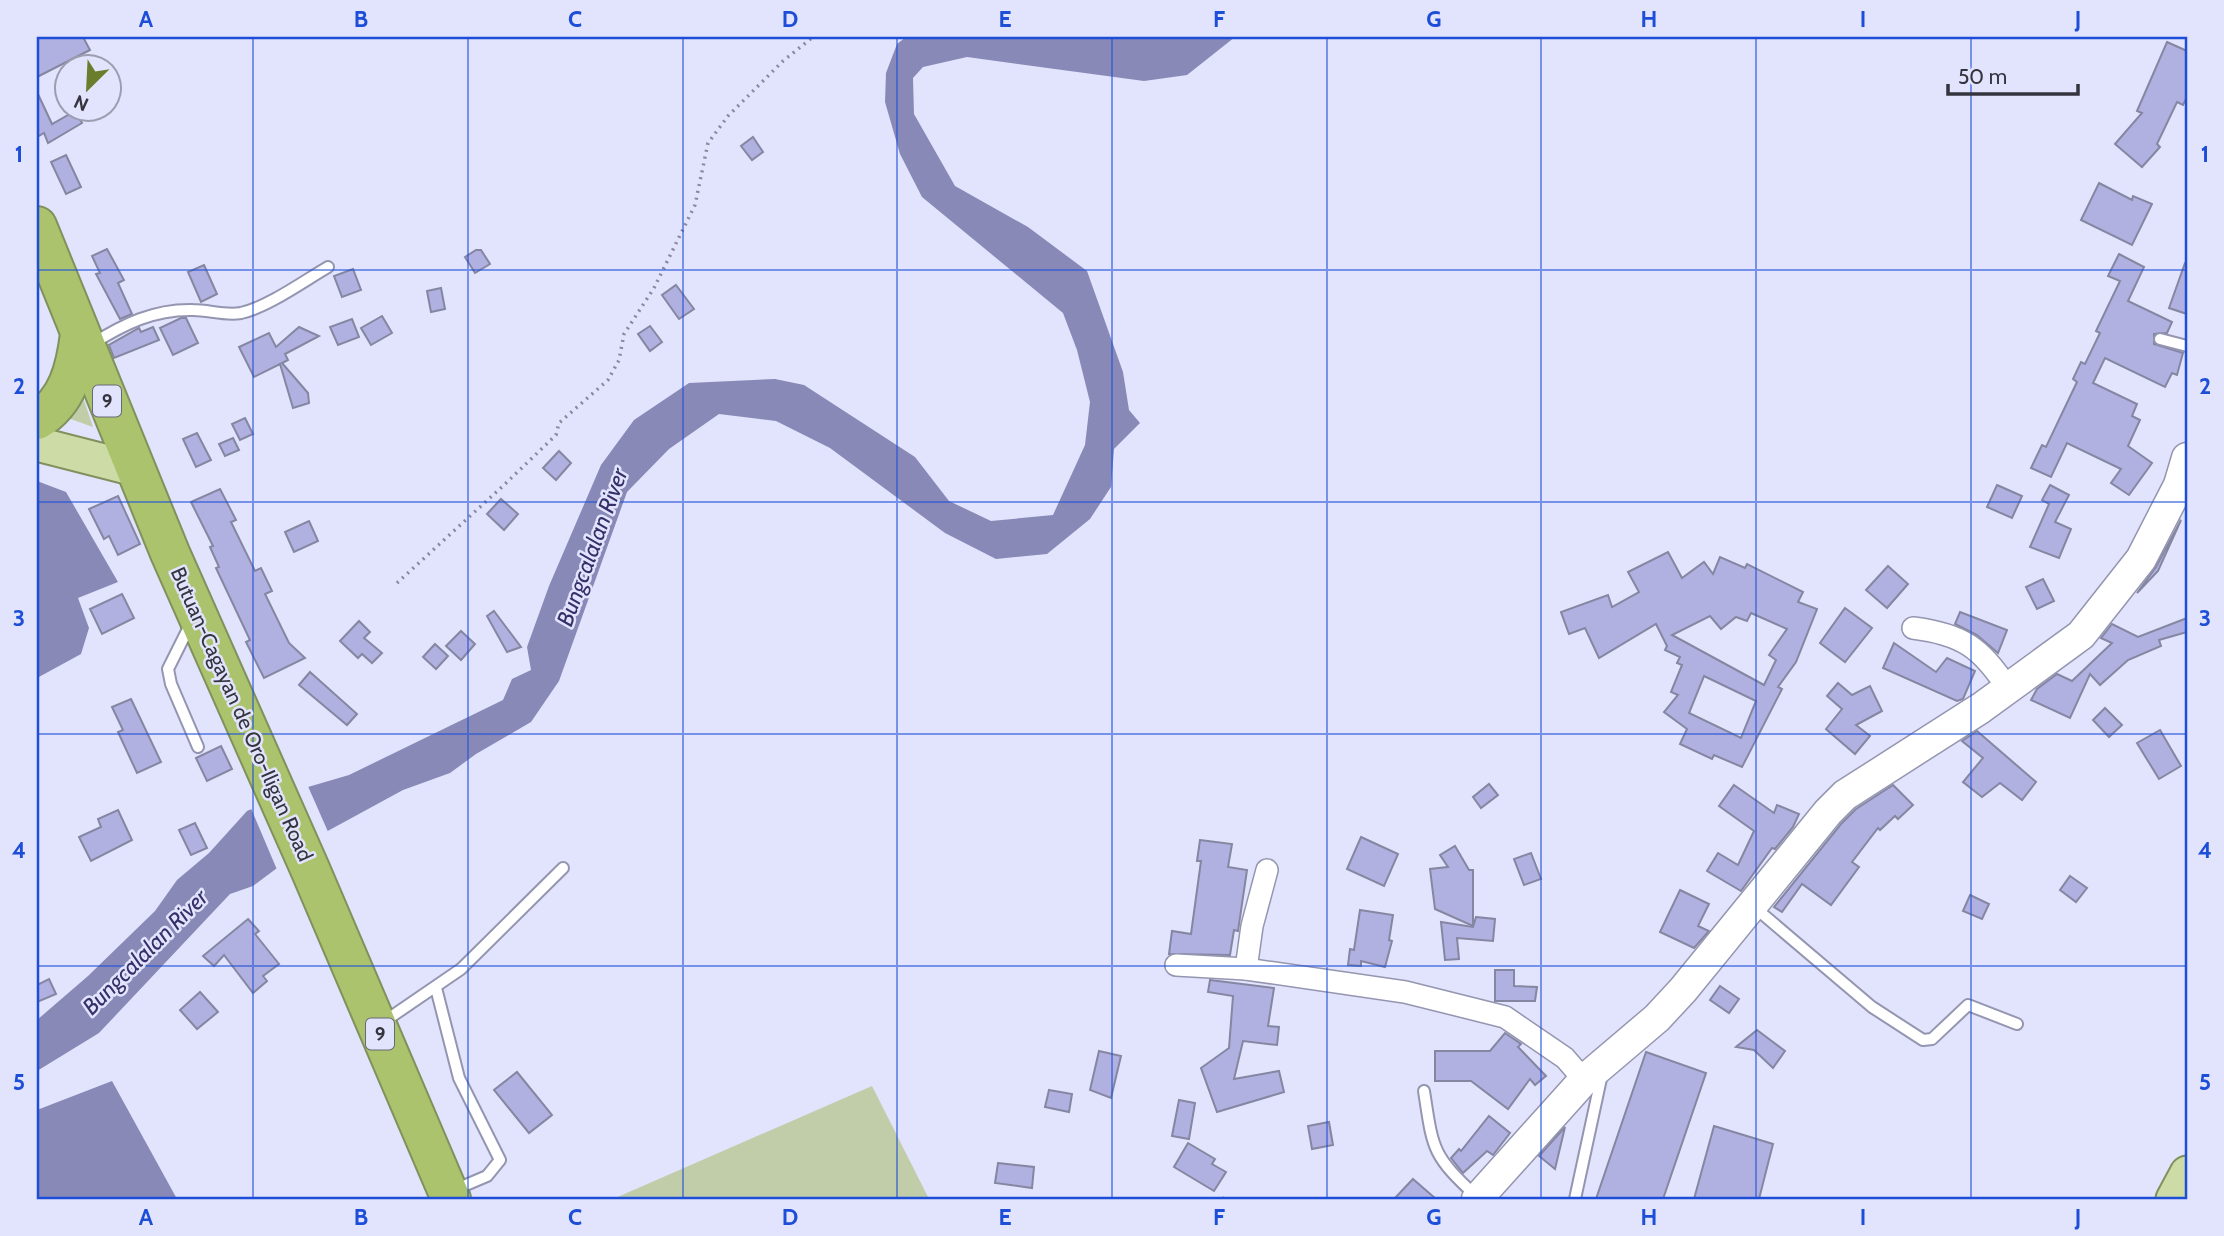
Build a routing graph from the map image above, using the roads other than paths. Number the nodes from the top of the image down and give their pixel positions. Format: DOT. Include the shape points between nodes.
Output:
graph roads {
  1 [pos="37,226"];
  2 [pos="328,267"];
  3 [pos="2160,339"];
  4 [pos="83,341"];
  5 [pos="2187,346"];
  6 [pos="37,420"];
  7 [pos="37,444"];
  8 [pos="2187,458"];
  9 [pos="135,469"];
  10 [pos="196,612"];
  11 [pos="1913,628"];
  12 [pos="2008,689"];
  13 [pos="198,747"];
  14 [pos="563,868"];
  15 [pos="1267,870"];
  16 [pos="1753,906"];
  17 [pos="1176,965"];
  18 [pos="1246,969"];
  19 [pos="436,988"];
  20 [pos="2017,1024"];
  21 [pos="376,1027"];
  22 [pos="1594,1072"];
  23 [pos="1424,1091"];
  24 [pos="2187,1173"];
  25 [pos="450,1196"];
  26 [pos="1477,1199"];
  27 [pos="1575,1199"];
  28 [pos="2173,1199"];
  1 -- 4 [label="highway, Butuan-Cagayan de Oro-Iligan Road / 9"];
  2 -- 4 [label="lane" via="251,310 228,314 156,312"];
  3 -- 5 [label="lane"];
  4 -- 6 [label="highway" via="68,385 48,413"];
  4 -- 9 [label="highway, Butuan-Cagayan de Oro-Iligan Road / 9"];
  7 -- 9 [label="main road"];
  8 -- 12 [label="street" via="2162,522 2123,584 2081,635"];
  9 -- 10 [label="highway, Butuan-Cagayan de Oro-Iligan Road / 9"];
  10 -- 13 [label="lane" via="168,669"];
  10 -- 21 [label="highway, Butuan-Cagayan de Oro-Iligan Road / 9"];
  11 -- 12 [label="street" via="1949,635 1971,646 1989,660"];
  12 -- 16 [label="street" via="1845,796"];
  14 -- 19 [label="lane"];
  15 -- 18 [label="street"];
  16 -- 20 [label="lane" via="1872,1007 1923,1040 1932,1039 1968,1005"];
  16 -- 22 [label="street" via="1657,1018"];
  17 -- 18 [label="street"];
  18 -- 22 [label="street" via="1405,992 1505,1017"];
  19 -- 21 [label="lane"];
  19 -- 25 [label="lane" via="458,1078 500,1160 487,1176"];
  21 -- 25 [label="highway, Butuan-Cagayan de Oro-Iligan Road / 9"];
  22 -- 26 [label="street"];
  22 -- 27 [label="lane"];
  23 -- 26 [label="lane" via="1433,1146 1446,1168"];
  24 -- 28 [label="main road"];
}
